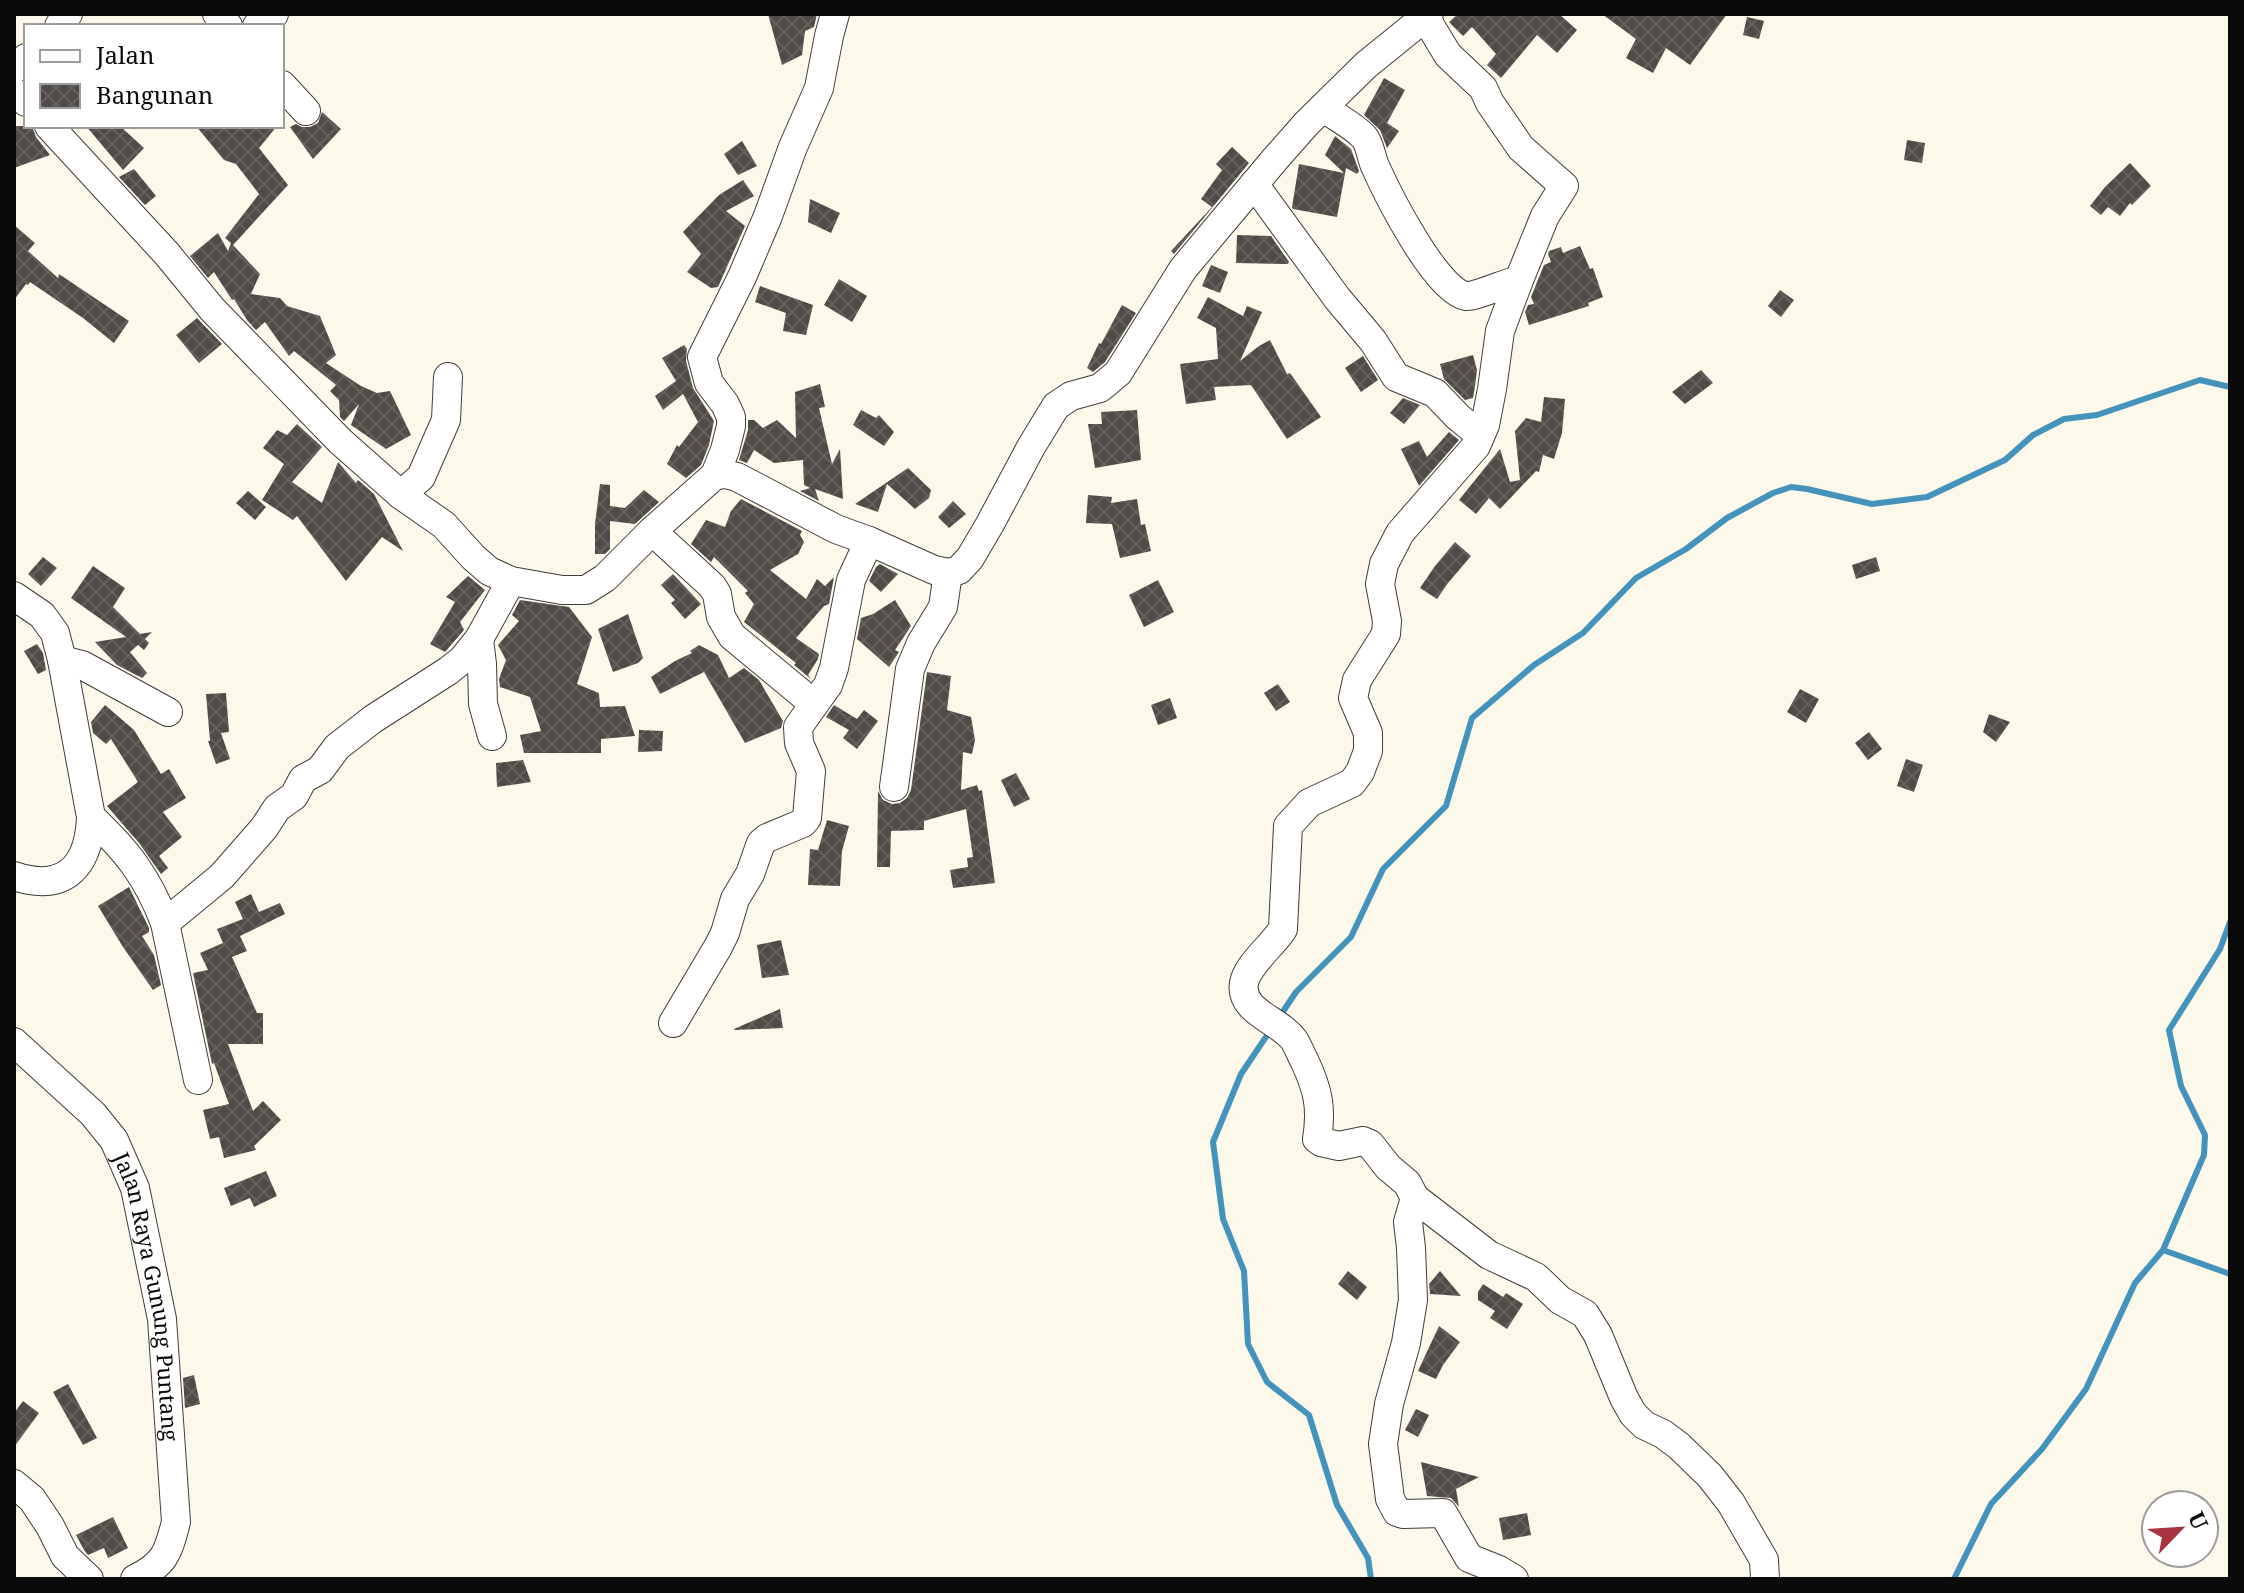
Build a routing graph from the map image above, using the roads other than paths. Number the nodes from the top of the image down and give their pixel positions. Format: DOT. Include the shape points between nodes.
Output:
graph roads {
  1 [pos="835,14"];
  2 [pos="1427,16"];
  3 [pos="284,87"];
  4 [pos="1324,108"];
  5 [pos="306,111"];
  6 [pos="51,128"];
  7 [pos="1254,184"];
  8 [pos="1519,280"];
  9 [pos="448,377"];
  10 [pos="1480,435"];
  11 [pos="715,475"];
  12 [pos="401,495"];
  13 [pos="652,531"];
  14 [pos="869,541"];
  15 [pos="948,573"];
  16 [pos="511,581"];
  17 [pos="14,596"];
  18 [pos="479,639"];
  19 [pos="62,660"];
  20 [pos="814,704"];
  21 [pos="168,712"];
  22 [pos="492,736"];
  23 [pos="894,787"];
  24 [pos="91,817"];
  25 [pos="14,876"];
  26 [pos="165,923"];
  27 [pos="673,1023"];
  28 [pos="14,1042"];
  29 [pos="198,1080"];
  30 [pos="1415,1198"];
  31 [pos="14,1484"];
  32 [pos="89,1579"];
  33 [pos="135,1579"];
  34 [pos="1514,1579"];
  35 [pos="1765,1579"];
  1 -- 11 [label="street" via="819,88 742,277 702,357 709,383 731,417"];
  2 -- 4 [label="street" via="1366,65"];
  2 -- 8 [label="street" via="1448,55 1483,88 1521,148 1564,186 1545,216"];
  3 -- 5 [label="street"];
  4 -- 7 [label="street"];
  4 -- 8 [label="street" via="1366,139 1406,225 1451,288 1469,297"];
  6 -- 12 [label="street" via="268,368"];
  7 -- 10 [label="street" via="1396,377 1435,393"];
  7 -- 15 [label="street" via="1183,269 1118,373 1100,388 1056,406 970,558"];
  8 -- 10 [label="street" via="1500,331"];
  9 -- 12 [label="street" via="446,420 421,477"];
  10 -- 30 [label="street" via="1400,533 1384,564 1380,584 1386,634 1357,680 1353,698 1368,733 1368,751 1352,783 1309,803 1288,826 1283,929 1244,983 1247,1004 1294,1041 1314,1083 1320,1103 1317,1139 1339,1146 1370,1144"];
  11 -- 13 [label="street"];
  11 -- 14 [label="street" via="737,477"];
  12 -- 16 [label="street" via="444,525 489,571"];
  13 -- 16 [label="street" via="586,590"];
  13 -- 20 [label="street" via="712,586 732,636"];
  14 -- 15 [label="street"];
  14 -- 20 [label="street" via="851,580 834,668"];
  15 -- 23 [label="street" via="943,607 910,669"];
  16 -- 18 [label="street"];
  17 -- 19 [label="street" via="45,619"];
  18 -- 22 [label="street" via="483,704"];
  18 -- 26 [label="street" via="448,671 337,747 277,808 222,876"];
  19 -- 21 [label="street" via="82,665"];
  19 -- 24 [label="street"];
  20 -- 27 [label="street" via="797,735 811,771 807,818 761,843 725,933"];
  24 -- 25 [label="street" via="90,839 72,872 52,879"];
  24 -- 26 [label="street" via="141,872"];
  26 -- 29 [label="street"];
  28 -- 33 [label="street, Jalan Raya Gunung Puntang" via="93,1114 114,1140 135,1188 162,1319 176,1522 168,1552 153,1570"];
  30 -- 34 [label="street" via="1408,1222 1413,1300 1383,1444 1390,1499 1403,1514 1443,1513 1469,1558"];
  30 -- 35 [label="street" via="1489,1255 1536,1277 1585,1314 1633,1414 1710,1476 1764,1560"];
  31 -- 32 [label="street" via="32,1499 65,1556"];
}
